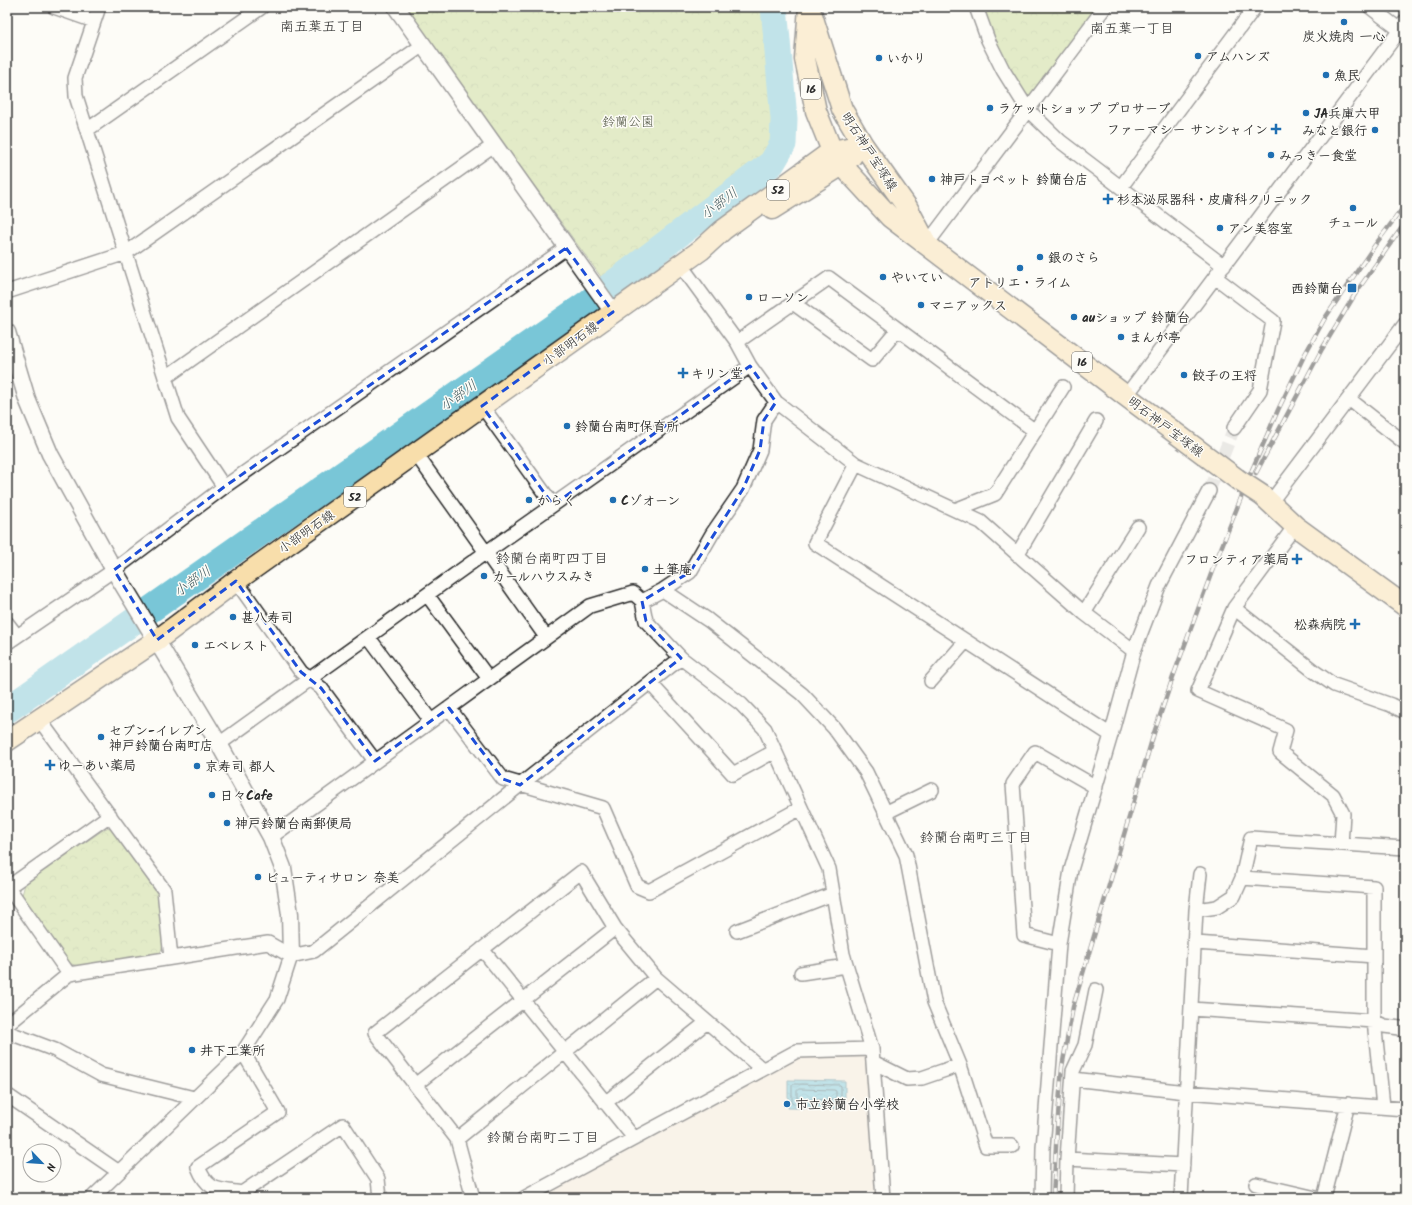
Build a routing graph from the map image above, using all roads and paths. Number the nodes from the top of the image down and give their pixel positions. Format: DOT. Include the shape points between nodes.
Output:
graph roads {
  1 [pos="54,7"];
  2 [pos="98,7"];
  3 [pos="262,7"];
  4 [pos="396,7"];
  5 [pos="809,7"];
  6 [pos="976,7"];
  7 [pos="1105,7"];
  8 [pos="1255,7"];
  9 [pos="1370,7"];
  10 [pos="94,21"];
  11 [pos="1403,27"];
  12 [pos="423,45"];
  13 [pos="1028,110"];
  14 [pos="87,130"];
  15 [pos="494,145"];
  16 [pos="863,145"];
  17 [pos="837,158"];
  18 [pos="1121,187"];
  19 [pos="927,244"];
  20 [pos="566,248"];
  21 [pos="126,253"];
  22 [pos="680,264"];
  23 [pos="1224,266"];
  24 [pos="1215,277"];
  25 [pos="7,292"];
  26 [pos="793,303"];
  27 [pos="610,309"];
  28 [pos="1405,324"];
  29 [pos="898,329"];
  30 [pos="7,332"];
  31 [pos="737,342"];
  32 [pos="750,366"];
  33 [pos="165,378"];
  34 [pos="1064,387"];
  35 [pos="1126,396"];
  36 [pos="1349,399"];
  37 [pos="776,402"];
  38 [pos="482,406"];
  39 [pos="1096,421"];
  40 [pos="1234,428"];
  41 [pos="1035,431"];
  42 [pos="1405,443"];
  43 [pos="416,454"];
  44 [pos="856,464"];
  45 [pos="224,487"];
  46 [pos="1209,491"];
  47 [pos="1267,500"];
  48 [pos="553,504"];
  49 [pos="955,510"];
  50 [pos="1295,526"];
  51 [pos="1138,527"];
  52 [pos="485,553"];
  53 [pos="1017,555"];
  54 [pos="114,570"];
  55 [pos="236,581"];
  56 [pos="663,590"];
  57 [pos="428,596"];
  58 [pos="642,602"];
  59 [pos="1405,606"];
  60 [pos="1234,608"];
  61 [pos="1084,613"];
  62 [pos="7,623"];
  63 [pos="152,632"];
  64 [pos="546,637"];
  65 [pos="369,638"];
  66 [pos="12,639"];
  67 [pos="966,641"];
  68 [pos="1134,651"];
  69 [pos="682,658"];
  70 [pos="489,678"];
  71 [pos="310,679"];
  72 [pos="931,681"];
  73 [pos="650,683"];
  74 [pos="449,708"];
  75 [pos="1405,712"];
  76 [pos="39,718"];
  77 [pos="431,721"];
  78 [pos="1111,735"];
  79 [pos="7,742"];
  80 [pos="220,744"];
  81 [pos="775,751"];
  82 [pos="375,761"];
  83 [pos="520,785"];
  84 [pos="1096,787"];
  85 [pos="932,790"];
  86 [pos="801,808"];
  87 [pos="885,813"];
  88 [pos="110,815"];
  89 [pos="271,837"];
  90 [pos="1341,844"];
  91 [pos="1405,848"];
  92 [pos="1200,874"];
  93 [pos="1242,878"];
  94 [pos="8,887"];
  95 [pos="833,894"];
  96 [pos="1196,910"];
  97 [pos="615,928"];
  98 [pos="737,931"];
  99 [pos="1196,943"];
  100 [pos="1059,944"];
  101 [pos="482,949"];
  102 [pos="291,956"];
  103 [pos="1374,956"];
  104 [pos="172,958"];
  105 [pos="846,966"];
  106 [pos="801,973"];
  107 [pos="69,974"];
  108 [pos="656,978"];
  109 [pos="1096,990"];
  110 [pos="523,1000"];
  111 [pos="1191,1008"];
  112 [pos="1374,1021"];
  113 [pos="707,1022"];
  114 [pos="8,1023"];
  115 [pos="1405,1032"];
  116 [pos="872,1049"];
  117 [pos="242,1052"];
  118 [pos="564,1052"];
  119 [pos="873,1062"];
  120 [pos="960,1065"];
  121 [pos="762,1069"];
  122 [pos="1073,1079"];
  123 [pos="414,1085"];
  124 [pos="1186,1092"];
  125 [pos="7,1095"];
  126 [pos="194,1098"];
  127 [pos="605,1103"];
  128 [pos="1348,1104"];
  129 [pos="1383,1106"];
  130 [pos="1405,1109"];
  131 [pos="634,1138"];
  132 [pos="457,1139"];
  133 [pos="1012,1146"];
  134 [pos="1067,1159"];
  135 [pos="1183,1165"];
  136 [pos="119,1172"];
  137 [pos="1256,1184"];
  138 [pos="92,1198"];
  139 [pos="380,1198"];
  140 [pos="473,1198"];
  141 [pos="524,1198"];
  142 [pos="883,1198"];
  143 [pos="1042,1198"];
  144 [pos="1066,1198"];
  145 [pos="1181,1198"];
  146 [pos="1316,1198"];
  147 [pos="1324,1198"];
  1 -- 10 [label="street"];
  2 -- 10 [label="street"];
  3 -- 14 [label="street"];
  4 -- 12 [label="street"];
  5 -- 16 [label="main road, 明石神戸宝塚線 / 16" via="842,109"];
  5 -- 17 [label="main road, 明石神戸宝塚線 / 16" via="804,59 816,111"];
  6 -- 13 [label="street" via="997,58"];
  7 -- 13 [label="street"];
  8 -- 18 [label="street"];
  9 -- 11 [label="street"];
  10 -- 14 [label="street" via="75,78 76,96"];
  11 -- 23 [label="street"];
  12 -- 15 [label="street"];
  12 -- 21 [label="street"];
  13 -- 18 [label="street" via="1060,141"];
  13 -- 19 [label="street"];
  14 -- 21 [label="street"];
  15 -- 20 [label="street"];
  15 -- 33 [label="street"];
  16 -- 17 [label="main road, 小部明石線 / 52"];
  16 -- 19 [label="main road, 明石神戸宝塚線 / 16" via="907,207"];
  17 -- 19 [label="main road, 明石神戸宝塚線 / 16" via="890,217"];
  17 -- 22 [label="main road, 小部明石線 / 52" via="723,230 701,250"];
  18 -- 23 [label="street"];
  19 -- 35 [label="main road, 明石神戸宝塚線 / 16"];
  20 -- 27 [label="street"];
  20 -- 45 [label="street"];
  21 -- 25 [label="street"];
  21 -- 33 [label="street"];
  22 -- 27 [label="main road, 小部明石線 / 52"];
  22 -- 31 [label="street"];
  23 -- 24 [label="street"];
  24 -- 35 [label="street"];
  24 -- 40 [label="street" via="1273,321 1260,390"];
  26 -- 29 [label="street" via="829,278"];
  26 -- 29 [label="street" via="872,360"];
  26 -- 31 [label="street"];
  27 -- 38 [label="main road, 小部明石線 / 52"];
  28 -- 36 [label="street"];
  29 -- 41 [label="street"];
  30 -- 54 [label="street" via="26,399 50,454"];
  31 -- 32 [label="street"];
  32 -- 37 [label="street"];
  32 -- 48 [label="street"];
  33 -- 45 [label="street" via="178,418"];
  34 -- 41 [label="street"];
  35 -- 47 [label="main road, 明石神戸宝塚線 / 16, bridge"];
  36 -- 42 [label="street"];
  36 -- 47 [label="street"];
  37 -- 44 [label="street"];
  37 -- 56 [label="street" via="764,420 760,450 743,489 690,572"];
  38 -- 43 [label="main road, 小部明石線 / 52"];
  38 -- 48 [label="street"];
  39 -- 53 [label="street"];
  41 -- 49 [label="street" via="995,494"];
  43 -- 52 [label="street"];
  43 -- 55 [label="main road, 小部明石線 / 52"];
  44 -- 49 [label="street"];
  44 -- 67 [label="street" via="815,543"];
  45 -- 54 [label="street"];
  46 -- 68 [label="street" via="1159,586"];
  47 -- 50 [label="main road, 明石神戸宝塚線 / 16"];
  48 -- 52 [label="street"];
  49 -- 53 [label="street" via="980,522"];
  50 -- 59 [label="main road, 明石神戸宝塚線 / 16"];
  50 -- 60 [label="street"];
  51 -- 61 [label="street"];
  52 -- 57 [label="street"];
  52 -- 64 [label="street"];
  53 -- 61 [label="street"];
  54 -- 63 [label="street"];
  54 -- 66 [label="street"];
  55 -- 63 [label="main road, 小部明石線 / 52"];
  55 -- 71 [label="street" via="301,672"];
  56 -- 58 [label="street"];
  56 -- 87 [label="street" via="708,620 802,694 834,728 866,772"];
  57 -- 65 [label="street"];
  57 -- 70 [label="street"];
  58 -- 64 [label="street" via="633,593 590,606"];
  58 -- 69 [label="street" via="646,621"];
  60 -- 75 [label="street" via="1334,685"];
  60 -- 90 [label="street" via="1198,691 1286,730 1280,752 1333,795 1343,814"];
  61 -- 68 [label="street"];
  62 -- 66 [label="street"];
  63 -- 76 [label="main road, 小部明石線 / 52"];
  63 -- 80 [label="street"];
  64 -- 70 [label="street"];
  65 -- 71 [label="street"];
  65 -- 77 [label="street"];
  67 -- 72 [label="street"];
  67 -- 78 [label="street"];
  68 -- 78 [label="street"];
  69 -- 73 [label="street"];
  69 -- 81 [label="street" via="741,704 765,729"];
  70 -- 74 [label="street"];
  71 -- 80 [label="street"];
  71 -- 82 [label="street" via="321,688"];
  73 -- 81 [label="street" via="733,774"];
  73 -- 83 [label="street"];
  74 -- 77 [label="street"];
  74 -- 83 [label="street" via="503,779"];
  76 -- 79 [label="main road, 小部明石線 / 52"];
  76 -- 88 [label="street"];
  77 -- 82 [label="street"];
  78 -- 84 [label="street"];
  80 -- 89 [label="street"];
  81 -- 86 [label="street"];
  82 -- 89 [label="street"];
  83 -- 86 [label="street" via="603,808 637,886 649,891"];
  83 -- 102 [label="street" via="314,952"];
  84 -- 100 [label="street" via="1071,870"];
  84 -- 100 [label="street" via="1034,752 1013,784 1024,935"];
  85 -- 87 [label="street"];
  86 -- 95 [label="street" via="829,869"];
  87 -- 120 [label="street" via="906,855 934,1002"];
  88 -- 94 [label="street"];
  88 -- 104 [label="street" via="164,890"];
  89 -- 102 [label="street" via="283,868 290,914"];
  90 -- 91 [label="street"];
  90 -- 93 [label="street" via="1251,838"];
  92 -- 96 [label="street"];
  93 -- 96 [label="street" via="1234,896 1217,906"];
  93 -- 103 [label="street" via="1374,887"];
  94 -- 107 [label="street"];
  95 -- 98 [label="street"];
  95 -- 105 [label="street"];
  96 -- 99 [label="street"];
  97 -- 101 [label="street" via="581,872"];
  97 -- 108 [label="street"];
  97 -- 110 [label="street"];
  99 -- 103 [label="street"];
  99 -- 111 [label="street"];
  100 -- 143 [label="street" via="1043,1148"];
  101 -- 110 [label="street"];
  101 -- 123 [label="street" via="375,1033"];
  102 -- 104 [label="street" via="268,943"];
  102 -- 117 [label="street" via="277,999"];
  103 -- 112 [label="street"];
  104 -- 107 [label="street"];
  105 -- 106 [label="street"];
  105 -- 116 [label="street"];
  107 -- 114 [label="street"];
  108 -- 113 [label="street"];
  108 -- 118 [label="street"];
  109 -- 122 [label="street" via="1085,1045"];
  110 -- 118 [label="street"];
  110 -- 123 [label="street"];
  111 -- 112 [label="street"];
  111 -- 124 [label="street"];
  112 -- 115 [label="street" via="1384,1026 1400,1028"];
  112 -- 129 [label="street"];
  113 -- 121 [label="street"];
  113 -- 127 [label="street"];
  114 -- 126 [label="street" via="101,1076"];
  116 -- 119 [label="street"];
  116 -- 121 [label="street" via="797,1051"];
  117 -- 126 [label="street"];
  117 -- 139 [label="street" via="278,1112 198,1167 203,1178 214,1189 242,1193 344,1125 378,1179"];
  118 -- 127 [label="street"];
  118 -- 132 [label="street"];
  119 -- 120 [label="street" via="907,1079 922,1078"];
  119 -- 142 [label="street"];
  120 -- 133 [label="street" via="986,1146"];
  121 -- 131 [label="street"];
  122 -- 124 [label="street"];
  122 -- 134 [label="street"];
  123 -- 132 [label="street"];
  124 -- 128 [label="street"];
  124 -- 135 [label="street"];
  125 -- 136 [label="street"];
  126 -- 136 [label="street"];
  127 -- 131 [label="street"];
  128 -- 129 [label="street"];
  128 -- 147 [label="street"];
  129 -- 130 [label="street"];
  131 -- 141 [label="street"];
  132 -- 140 [label="street"];
  134 -- 135 [label="street"];
  134 -- 144 [label="street"];
  135 -- 145 [label="street"];
  136 -- 138 [label="street"];
  137 -- 146 [label="street"];
}
